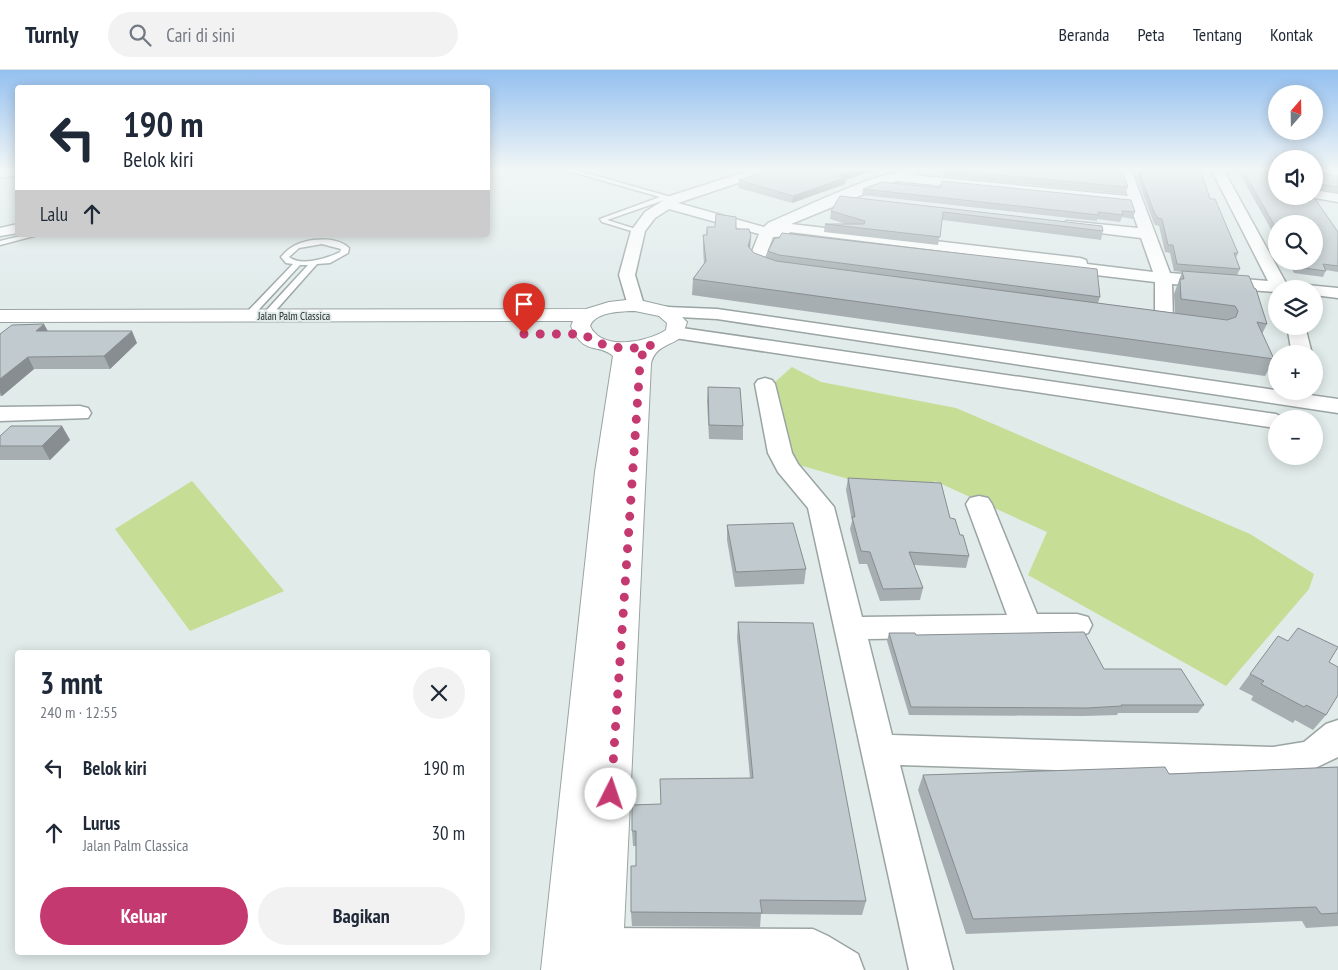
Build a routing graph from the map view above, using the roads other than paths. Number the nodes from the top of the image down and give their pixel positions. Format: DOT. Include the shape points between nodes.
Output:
graph roads {
  1 [pos="631,211"];
  2 [pos="655,211"];
  3 [pos="703,211"];
  4 [pos="809,211"];
  5 [pos="1139,211"];
  6 [pos="1243,211"];
  7 [pos="1251,211"];
  8 [pos="1050,223"];
  9 [pos="15,229"];
  10 [pos="770,229"];
  11 [pos="638,231"];
  12 [pos="0,234"];
  13 [pos="15,234"];
  14 [pos="1148,234"];
  15 [pos="1268,241"];
  16 [pos="298,263"];
  17 [pos="314,263"];
  18 [pos="803,273"];
  19 [pos="1162,275"];
  20 [pos="1286,280"];
  21 [pos="1268,286"];
  22 [pos="1323,291"];
  23 [pos="1338,293"];
  24 [pos="282,298"];
  25 [pos="635,305"];
  26 [pos="260,310"];
  27 [pos="666,312"];
  28 [pos="0,316"];
  29 [pos="1145,318"];
  30 [pos="1164,320"];
  31 [pos="1183,323"];
  32 [pos="586,325"];
  33 [pos="0,334"];
  34 [pos="564,334"];
  35 [pos="207,335"];
  36 [pos="664,339"];
  37 [pos="615,347"];
  38 [pos="765,384"];
  39 [pos="1323,410"];
  40 [pos="80,413"];
  41 [pos="0,414"];
  42 [pos="29,414"];
  43 [pos="1268,420"];
  44 [pos="6,438"];
  45 [pos="979,504"];
  46 [pos="1026,625"];
  47 [pos="1077,625"];
  48 [pos="849,628"];
  49 [pos="1338,734"];
  50 [pos="880,749"];
  51 [pos="582,960"];
  52 [pos="842,970"];
  53 [pos="931,970"];
  1 -- 11 [label="lane" via="603,219"];
  2 -- 11 [label="street"];
  3 -- 10 [label="street"];
  4 -- 10 [label="street"];
  5 -- 14 [label="street"];
  6 -- 20 [label="street"];
  7 -- 15 [label="street"];
  8 -- 14 [label="street"];
  9 -- 12 [label="street"];
  10 -- 18 [label="street" via="757,259 775,269"];
  10 -- 19 [label="street"];
  11 -- 25 [label="street" via="627,275"];
  12 -- 13 [label="lane"];
  14 -- 19 [label="street"];
  16 -- 17 [label="lane"];
  16 -- 17 [label="lane" via="285,257 295,248 320,242 345,248 338,257"];
  16 -- 26 [label="lane"];
  17 -- 24 [label="lane"];
  19 -- 21 [label="street"];
  19 -- 30 [label="street"];
  22 -- 23 [label="street"];
  24 -- 26 [label="lane"];
  24 -- 26 [label="lane"];
  25 -- 27 [label="street"];
  25 -- 32 [label="street" via="601,309"];
  26 -- 28 [label="street, Jalan Palm Classica"];
  26 -- 32 [label="street, Jalan Palm Classica"];
  27 -- 36 [label="street" via="677,322"];
  27 -- 39 [label="street" via="717,314"];
  29 -- 30 [label="street"];
  30 -- 31 [label="street"];
  32 -- 34 [label="street"];
  32 -- 37 [label="street" via="591,340"];
  33 -- 35 [label="street"];
  36 -- 37 [label="street"];
  36 -- 43 [label="street"];
  36 -- 51 [label="street" via="643,352 640,364"];
  37 -- 51 [label="street" via="623,361 608,472"];
  38 -- 48 [label="street" via="780,453 821,506"];
  40 -- 42 [label="street"];
  41 -- 42 [label="street"];
  42 -- 44 [label="street"];
  45 -- 46 [label="street"];
  46 -- 47 [label="street"];
  46 -- 48 [label="street"];
  48 -- 50 [label="street"];
  49 -- 50 [label="street" via="1331,743 1310,757 1273,762"];
  50 -- 53 [label="street"];
  51 -- 52 [label="street" via="813,950"];
}
